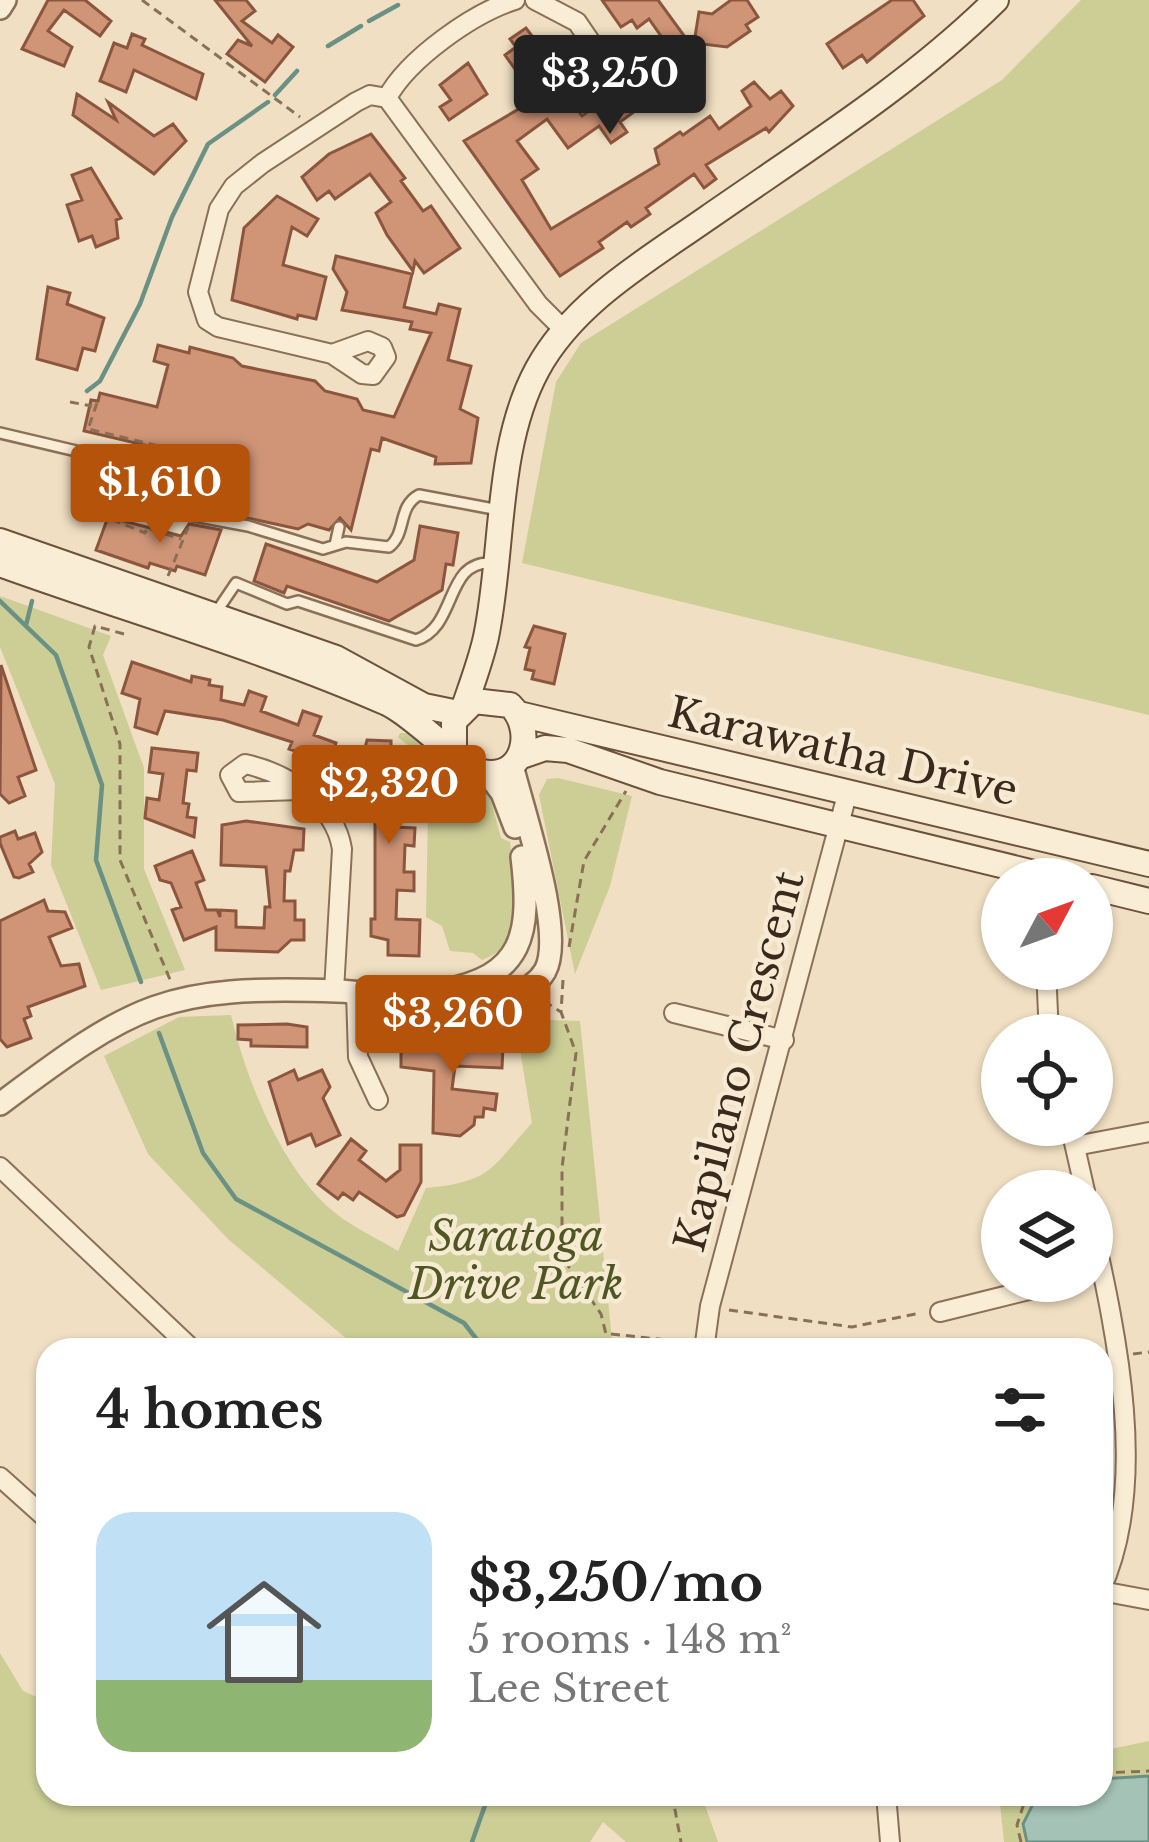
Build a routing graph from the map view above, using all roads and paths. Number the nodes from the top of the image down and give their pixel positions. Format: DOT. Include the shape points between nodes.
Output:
graph roads {
  1 [pos="142,0"];
  2 [pos="515,0"];
  3 [pos="535,0"];
  4 [pos="996,0"];
  5 [pos="605,63"];
  6 [pos="387,98"];
  7 [pos="304,119"];
  8 [pos="565,332"];
  9 [pos="332,353"];
  10 [pos="70,402"];
  11 [pos="0,433"];
  12 [pos="99,455"];
  13 [pos="188,467"];
  14 [pos="210,473"];
  15 [pos="84,508"];
  16 [pos="201,511"];
  17 [pos="168,512"];
  18 [pos="504,512"];
  19 [pos="197,523"];
  20 [pos="339,527"];
  21 [pos="181,539"];
  22 [pos="0,542"];
  23 [pos="335,544"];
  24 [pos="497,563"];
  25 [pos="0,564"];
  26 [pos="168,576"];
  27 [pos="215,614"];
  28 [pos="124,634"];
  29 [pos="486,639"];
  30 [pos="508,706"];
  31 [pos="461,710"];
  32 [pos="454,751"];
  33 [pos="506,765"];
  34 [pos="628,789"];
  35 [pos="300,790"];
  36 [pos="848,791"];
  37 [pos="838,826"];
  38 [pos="1070,844"];
  39 [pos="1066,858"];
  40 [pos="981,860"];
  41 [pos="1149,864"];
  42 [pos="1113,892"];
  43 [pos="1149,901"];
  44 [pos="569,947"];
  45 [pos="565,967"];
  46 [pos="172,982"];
  47 [pos="345,991"];
  48 [pos="416,995"];
  49 [pos="538,995"];
  50 [pos="561,1012"];
  51 [pos="674,1013"];
  52 [pos="784,1040"];
  53 [pos="377,1100"];
  54 [pos="0,1104"];
  55 [pos="1149,1132"];
  56 [pos="1113,1139"];
  57 [pos="1075,1146"];
  58 [pos="0,1167"];
  59 [pos="1080,1170"];
  60 [pos="981,1302"];
  61 [pos="1107,1302"];
  62 [pos="710,1306"];
  63 [pos="940,1312"];
  64 [pos="610,1334"];
  65 [pos="180,1338"];
  66 [pos="610,1338"];
  67 [pos="641,1338"];
  68 [pos="705,1338"];
  69 [pos="1149,1352"];
  70 [pos="1124,1355"];
  71 [pos="0,1477"];
  72 [pos="36,1509"];
  73 [pos="1113,1567"];
  74 [pos="1113,1571"];
  75 [pos="1113,1592"];
  76 [pos="1144,1598"];
  77 [pos="1149,1771"];
  78 [pos="1113,1772"];
  79 [pos="674,1806"];
  80 [pos="887,1806"];
  81 [pos="1024,1806"];
  82 [pos="681,1842"];
  83 [pos="890,1842"];
  84 [pos="1021,1842"];
  1 -- 7 [label="path"];
  2 -- 6 [label="street" via="415,61"];
  3 -- 5 [label="street" via="577,22"];
  4 -- 8 [label="main road" via="944,50 649,260"];
  6 -- 8 [label="street"];
  6 -- 9 [label="street" via="356,102 234,186 219,208 198,292 207,320 218,327"];
  8 -- 18 [label="main road" via="525,398"];
  10 -- 14 [label="path" via="95,405 88,429 213,459"];
  11 -- 12 [label="lane"];
  12 -- 17 [label="lane" via="89,491"];
  12 -- 17 [label="lane" via="178,475"];
  13 -- 14 [label="path"];
  14 -- 16 [label="path"];
  15 -- 21 [label="path"];
  17 -- 23 [label="lane" via="323,549"];
  18 -- 23 [label="lane" via="419,495 388,547"];
  18 -- 24 [label="main road"];
  19 -- 21 [label="path"];
  20 -- 23 [label="lane"];
  21 -- 26 [label="path"];
  22 -- 27 [label="main road"];
  24 -- 27 [label="lane" via="479,562 459,575 446,618 416,640 236,583"];
  24 -- 29 [label="main road"];
  25 -- 32 [label="main road" via="351,688 395,707"];
  27 -- 31 [label="main road" via="336,658 424,706"];
  28 -- 46 [label="path" via="95,626 89,647 120,744 120,860"];
  29 -- 30 [label="main road"];
  29 -- 31 [label="main road"];
  30 -- 31 [label="main road"];
  30 -- 33 [label="main road" via="526,735"];
  30 -- 36 [label="main road, Karawatha Drive"];
  31 -- 32 [label="main road" via="451,731"];
  32 -- 33 [label="main road" via="468,766"];
  33 -- 37 [label="main road, Karawatha Drive" via="545,748 568,750"];
  33 -- 48 [label="street" via="502,794 520,840 524,931 504,967 488,978"];
  33 -- 48 [label="street" via="547,912 547,967 534,985 503,1001"];
  34 -- 44 [label="path" via="584,861"];
  35 -- 47 [label="street" via="330,815 343,848"];
  36 -- 37 [label="street, Kapilano Crescent"];
  36 -- 38 [label="main road, Karawatha Drive"];
  37 -- 40 [label="main road, Karawatha Drive"];
  37 -- 52 [label="street, Kapilano Crescent"];
  38 -- 39 [label="street"];
  38 -- 41 [label="main road, Karawatha Drive"];
  42 -- 43 [label="main road"];
  45 -- 50 [label="path"];
  47 -- 48 [label="street"];
  47 -- 53 [label="street" via="358,1057"];
  47 -- 54 [label="street" via="216,990 169,999 92,1035"];
  49 -- 50 [label="path"];
  50 -- 64 [label="path" via="576,1053 562,1168 562,1257"];
  51 -- 52 [label="street"];
  52 -- 62 [label="street, Kapilano Crescent"];
  55 -- 56 [label="street"];
  57 -- 59 [label="street"];
  58 -- 65 [label="street"];
  60 -- 63 [label="street"];
  61 -- 70 [label="street"];
  62 -- 63 [label="path" via="852,1327"];
  62 -- 68 [label="street, Kapilano Crescent"];
  64 -- 66 [label="path"];
  64 -- 67 [label="path"];
  69 -- 70 [label="path"];
  70 -- 73 [label="street" via="1138,1444 1134,1500"];
  71 -- 72 [label="street"];
  74 -- 76 [label="street"];
  75 -- 76 [label="street"];
  77 -- 78 [label="path"];
  79 -- 82 [label="path"];
  80 -- 83 [label="street"];
  81 -- 84 [label="path"];
}
